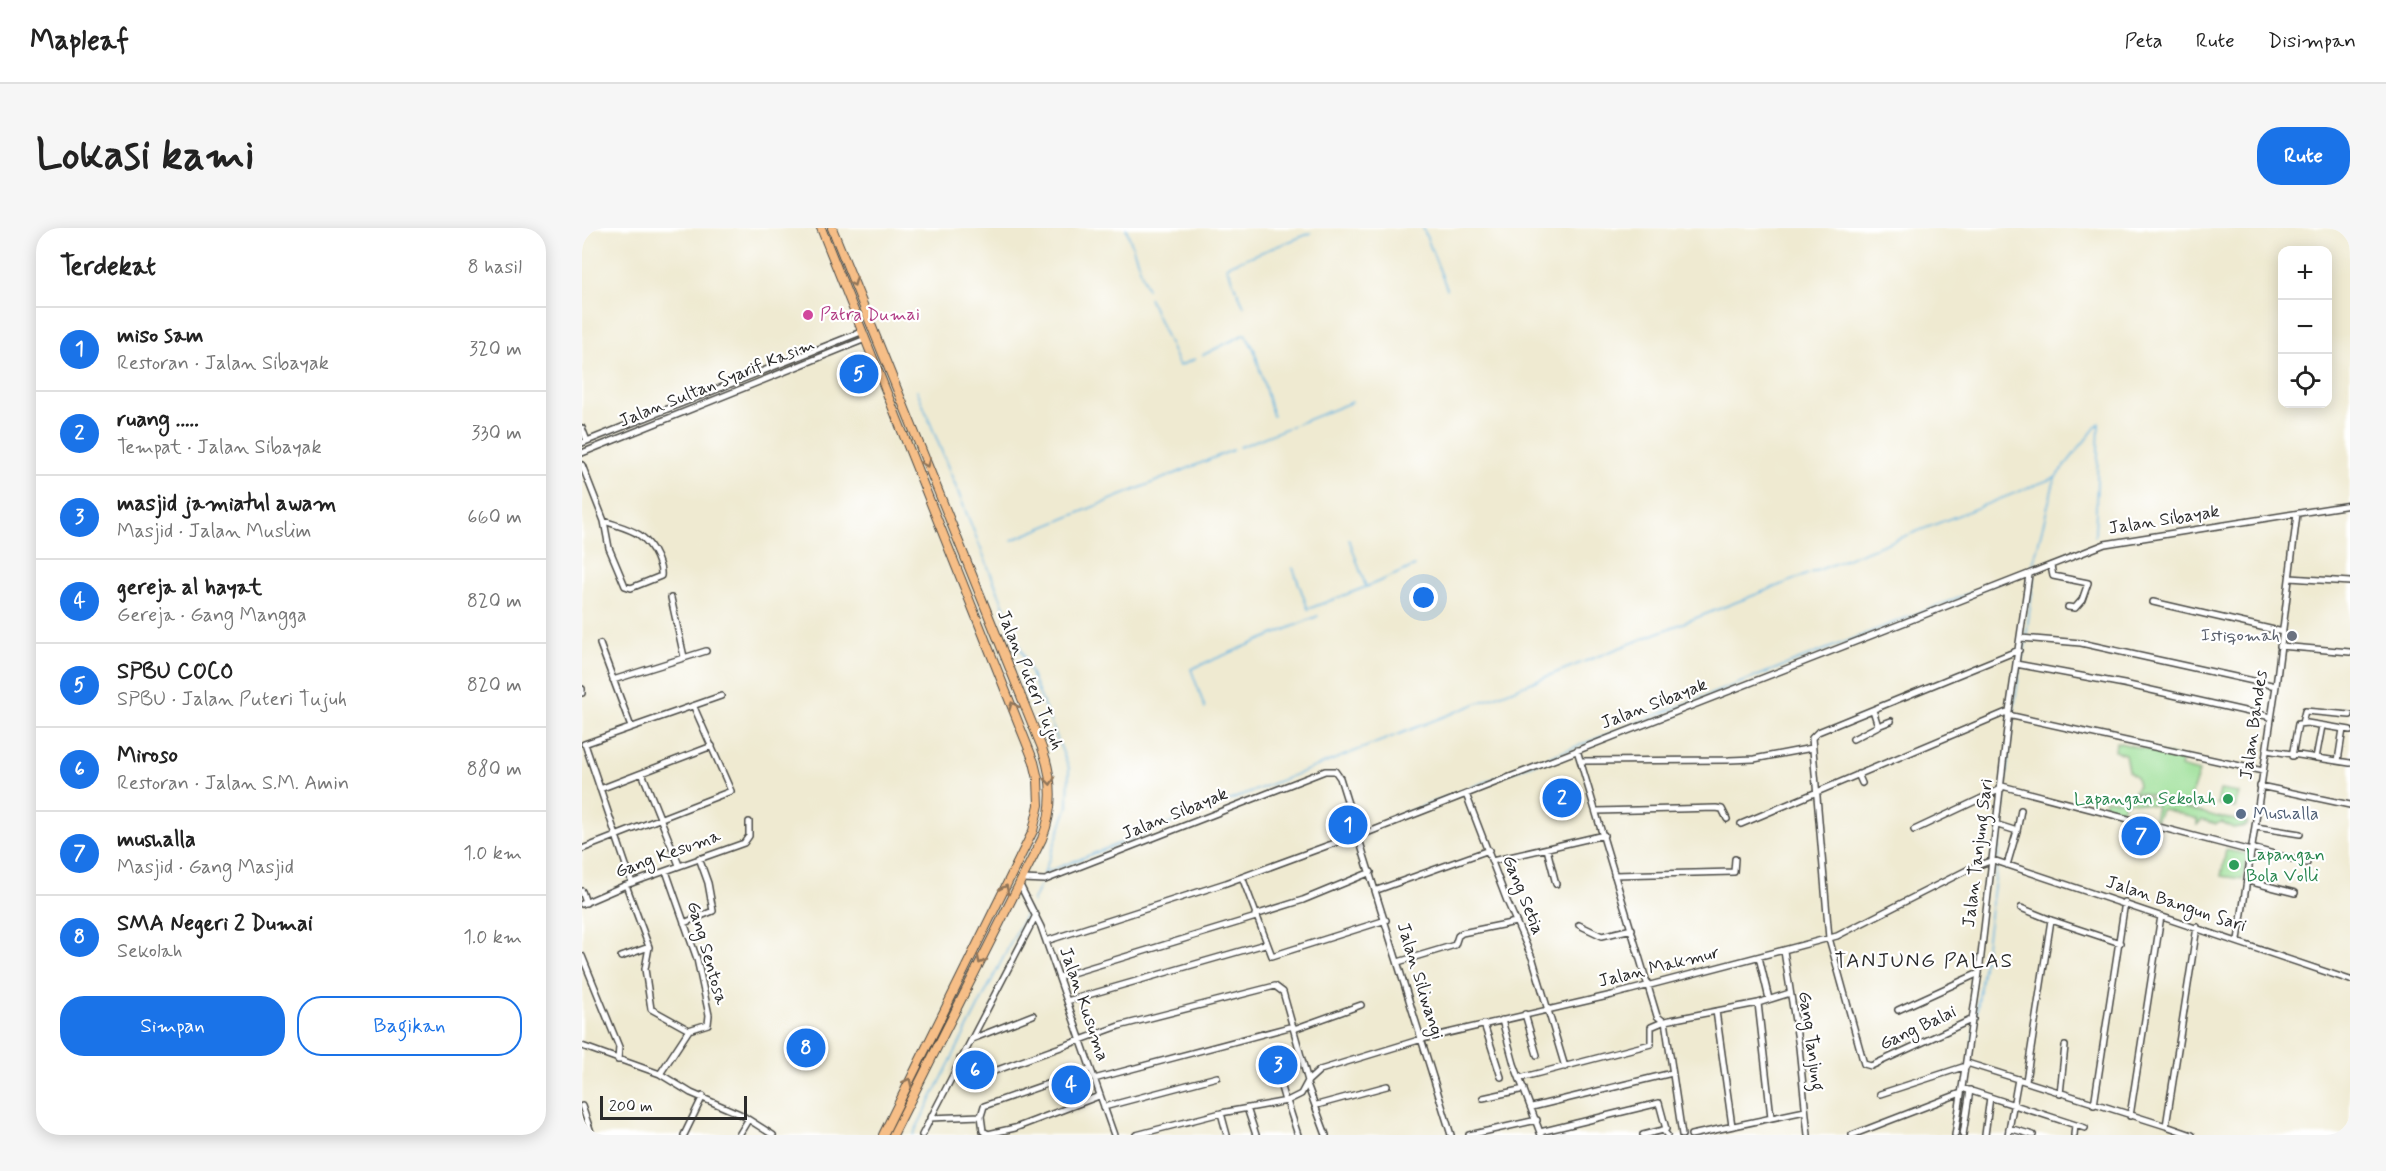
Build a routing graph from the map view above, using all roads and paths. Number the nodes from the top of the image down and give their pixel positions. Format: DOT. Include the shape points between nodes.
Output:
graph roads {
  1 [pos="821,228"];
  2 [pos="831,228"];
  3 [pos="840,249"];
  4 [pos="831,252"];
  5 [pos="862,336"];
  6 [pos="722,386"];
  7 [pos="725,395"];
  8 [pos="582,428"];
  9 [pos="585,442"];
  10 [pos="582,453"];
  11 [pos="582,465"];
  12 [pos="2350,505"];
  13 [pos="2297,514"];
  14 [pos="604,521"];
  15 [pos="2051,566"];
  16 [pos="2029,574"];
  17 [pos="2290,578"];
  18 [pos="2350,582"];
  19 [pos="671,598"];
  20 [pos="2153,602"];
  21 [pos="2068,607"];
  22 [pos="992,626"];
  23 [pos="983,630"];
  24 [pos="2283,632"];
  25 [pos="2023,639"];
  26 [pos="600,644"];
  27 [pos="2280,646"];
  28 [pos="2019,650"];
  29 [pos="706,651"];
  30 [pos="2350,652"];
  31 [pos="684,657"];
  32 [pos="2018,664"];
  33 [pos="613,680"];
  34 [pos="2276,686"];
  35 [pos="721,696"];
  36 [pos="694,707"];
  37 [pos="1873,710"];
  38 [pos="2328,712"];
  39 [pos="2010,714"];
  40 [pos="2350,715"];
  41 [pos="2271,717"];
  42 [pos="1891,721"];
  43 [pos="2302,723"];
  44 [pos="1878,726"];
  45 [pos="2324,726"];
  46 [pos="631,727"];
  47 [pos="2343,729"];
  48 [pos="2350,729"];
  49 [pos="1853,739"];
  50 [pos="583,744"];
  51 [pos="712,746"];
  52 [pos="1812,748"];
  53 [pos="1577,750"];
  54 [pos="2266,750"];
  55 [pos="2292,756"];
  56 [pos="2316,758"];
  57 [pos="1581,761"];
  58 [pos="2338,761"];
  59 [pos="2350,763"];
  60 [pos="2263,771"];
  61 [pos="642,773"];
  62 [pos="1858,774"];
  63 [pos="1862,783"];
  64 [pos="2260,786"];
  65 [pos="2002,787"];
  66 [pos="600,789"];
  67 [pos="1816,793"];
  68 [pos="1466,794"];
  69 [pos="2350,805"];
  70 [pos="2021,810"];
  71 [pos="1597,811"];
  72 [pos="660,817"];
  73 [pos="1727,819"];
  74 [pos="749,822"];
  75 [pos="1741,824"];
  76 [pos="2000,825"];
  77 [pos="2256,827"];
  78 [pos="1914,830"];
  79 [pos="2017,831"];
  80 [pos="615,834"];
  81 [pos="2300,834"];
  82 [pos="1359,835"];
  83 [pos="1604,835"];
  84 [pos="582,849"];
  85 [pos="1547,849"];
  86 [pos="1489,850"];
  87 [pos="2252,850"];
  88 [pos="699,858"];
  89 [pos="1735,859"];
  90 [pos="1996,860"];
  91 [pos="1492,861"];
  92 [pos="2307,864"];
  93 [pos="679,865"];
  94 [pos="2007,865"];
  95 [pos="666,870"];
  96 [pos="1371,872"];
  97 [pos="1614,875"];
  98 [pos="1242,878"];
  99 [pos="2248,881"];
  100 [pos="1021,882"];
  101 [pos="629,884"];
  102 [pos="1556,884"];
  103 [pos="1377,890"];
  104 [pos="582,891"];
  105 [pos="1015,893"];
  106 [pos="2295,893"];
  107 [pos="1029,901"];
  108 [pos="2125,902"];
  109 [pos="584,903"];
  110 [pos="2021,908"];
  111 [pos="1036,915"];
  112 [pos="1256,916"];
  113 [pos="2161,916"];
  114 [pos="1386,920"];
  115 [pos="2051,920"];
  116 [pos="1516,922"];
  117 [pos="684,923"];
  118 [pos="1579,925"];
  119 [pos="2197,927"];
  120 [pos="1632,929"];
  121 [pos="1829,938"];
  122 [pos="2238,940"];
  123 [pos="1046,941"];
  124 [pos="2120,943"];
  125 [pos="1265,944"];
  126 [pos="649,946"];
  127 [pos="1784,951"];
  128 [pos="582,956"];
  129 [pos="621,957"];
  130 [pos="1759,957"];
  131 [pos="1398,962"];
  132 [pos="1979,973"];
  133 [pos="1059,977"];
  134 [pos="2350,980"];
  135 [pos="1648,984"];
  136 [pos="1790,993"];
  137 [pos="1769,999"];
  138 [pos="1067,1000"];
  139 [pos="1758,1003"];
  140 [pos="1360,1005"];
  141 [pos="1548,1009"];
  142 [pos="1898,1010"];
  143 [pos="1716,1011"];
  144 [pos="1525,1014"];
  145 [pos="1033,1015"];
  146 [pos="1973,1019"];
  147 [pos="1502,1020"];
  148 [pos="1665,1021"];
  149 [pos="1485,1024"];
  150 [pos="1293,1028"];
  151 [pos="689,1030"];
  152 [pos="972,1039"];
  153 [pos="1422,1039"];
  154 [pos="1081,1040"];
  155 [pos="582,1046"];
  156 [pos="2066,1046"];
  157 [pos="1537,1055"];
  158 [pos="960,1059"];
  159 [pos="618,1060"];
  160 [pos="1966,1065"];
  161 [pos="1565,1067"];
  162 [pos="1090,1069"];
  163 [pos="1277,1073"];
  164 [pos="1672,1073"];
  165 [pos="660,1074"];
  166 [pos="1217,1077"];
  167 [pos="1501,1077"];
  168 [pos="1520,1078"];
  169 [pos="1094,1079"];
  170 [pos="2019,1079"];
  171 [pos="2026,1081"];
  172 [pos="1308,1083"];
  173 [pos="1387,1086"];
  174 [pos="1524,1089"];
  175 [pos="1965,1090"];
  176 [pos="1880,1094"];
  177 [pos="2060,1094"];
  178 [pos="1099,1095"];
  179 [pos="703,1096"];
  180 [pos="1990,1097"];
  181 [pos="1483,1098"];
  182 [pos="1286,1101"];
  183 [pos="2013,1105"];
  184 [pos="2094,1105"];
  185 [pos="582,1106"];
  186 [pos="1317,1106"];
  187 [pos="1104,1107"];
  188 [pos="1532,1107"];
  189 [pos="1247,1108"];
  190 [pos="1805,1111"];
  191 [pos="1221,1113"];
  192 [pos="981,1116"];
  193 [pos="2130,1116"];
  194 [pos="1771,1117"];
  195 [pos="930,1118"];
  196 [pos="748,1120"];
  197 [pos="1537,1120"];
  198 [pos="2075,1125"];
  199 [pos="1732,1126"];
  200 [pos="2166,1126"];
  201 [pos="2009,1128"];
  202 [pos="2085,1128"];
  203 [pos="1665,1132"];
  204 [pos="1540,1134"];
  205 [pos="592,1135"];
  206 [pos="684,1135"];
  207 [pos="739,1135"];
  208 [pos="773,1135"];
  209 [pos="883,1135"];
  210 [pos="893,1135"];
  211 [pos="922,1135"];
  212 [pos="1114,1135"];
  213 [pos="1136,1135"];
  214 [pos="1227,1135"];
  215 [pos="1256,1135"];
  216 [pos="1298,1135"];
  217 [pos="1326,1135"];
  218 [pos="1451,1135"];
  219 [pos="1469,1135"];
  220 [pos="1643,1135"];
  221 [pos="1682,1135"];
  222 [pos="1691,1135"];
  223 [pos="1808,1135"];
  224 [pos="1852,1135"];
  225 [pos="1955,1135"];
  226 [pos="1963,1135"];
  227 [pos="1985,1135"];
  228 [pos="2008,1135"];
  229 [pos="2033,1135"];
  230 [pos="2074,1135"];
  231 [pos="2192,1135"];
  1 -- 4 [label="highway, Jalan Puteri Tujuh"];
  2 -- 3 [label="highway, Jalan Puteri Tujuh"];
  3 -- 4 [label="highway"];
  3 -- 22 [label="highway, Jalan Puteri Tujuh, one-way"];
  4 -- 5 [label="highway, Jalan Puteri Tujuh"];
  5 -- 6 [label="street, Jalan Sultan Syarif Kasim"];
  5 -- 7 [label="street, Jalan Sultan Syarif Kasim" via="791,371"];
  5 -- 23 [label="highway, Jalan Puteri Tujuh"];
  6 -- 7 [label="street"];
  6 -- 9 [label="street, Jalan Sultan Syarif Kasim"];
  7 -- 10 [label="street, Jalan Sultan Syarif Kasim"];
  8 -- 9 [label="street"];
  11 -- 14 [label="street"];
  12 -- 13 [label="street, Jalan Sibayak"];
  13 -- 15 [label="street, Jalan Sibayak" via="2112,543"];
  13 -- 17 [label="street, Jalan Bandes"];
  14 -- 14 [label="street" via="638,533 650,543 661,576 627,588 608,545"];
  15 -- 16 [label="street, Jalan Sibayak"];
  15 -- 21 [label="street" via="2053,576 2088,583 2080,603 2075,608"];
  16 -- 25 [label="street, Jalan Tanjung Sari"];
  16 -- 53 [label="street, Jalan Sibayak"];
  17 -- 18 [label="street"];
  17 -- 24 [label="street, Jalan Bandes"];
  19 -- 31 [label="street"];
  20 -- 24 [label="street"];
  22 -- 23 [label="highway"];
  22 -- 100 [label="highway, Jalan Puteri Tujuh, one-way" via="1050,777 1050,817"];
  209 -- 23 [label="highway, Jalan Puteri Tujuh, one-way" via="1036,822 1039,796 1034,762"];
  24 -- 27 [label="street, Jalan Bandes"];
  25 -- 28 [label="street, Jalan Tanjung Sari"];
  25 -- 34 [label="street" via="2081,643"];
  26 -- 33 [label="street"];
  27 -- 30 [label="street"];
  27 -- 34 [label="street, Jalan Bandes"];
  28 -- 32 [label="street, Jalan Tanjung Sari"];
  28 -- 37 [label="street"];
  29 -- 31 [label="street"];
  31 -- 33 [label="street"];
  32 -- 39 [label="street, Jalan Tanjung Sari"];
  32 -- 41 [label="street"];
  33 -- 46 [label="street"];
  34 -- 41 [label="street, Jalan Bandes"];
  35 -- 36 [label="street"];
  36 -- 46 [label="street"];
  36 -- 51 [label="street"];
  37 -- 44 [label="street"];
  37 -- 52 [label="street" via="1818,732 1812,738"];
  38 -- 40 [label="street"];
  38 -- 43 [label="street" via="2306,711"];
  38 -- 45 [label="street"];
  39 -- 60 [label="street"];
  39 -- 62 [label="street"];
  39 -- 65 [label="street, Jalan Tanjung Sari"];
  41 -- 54 [label="street, Jalan Bandes"];
  42 -- 44 [label="street"];
  43 -- 45 [label="street"];
  43 -- 55 [label="street" via="2296,726"];
  44 -- 49 [label="street"];
  45 -- 47 [label="street"];
  45 -- 56 [label="street"];
  46 -- 50 [label="street"];
  47 -- 48 [label="street"];
  47 -- 58 [label="street"];
  50 -- 66 [label="street"];
  51 -- 61 [label="street"];
  51 -- 72 [label="street" via="731,792"];
  52 -- 57 [label="street" via="1754,759"];
  52 -- 67 [label="street"];
  53 -- 57 [label="street"];
  53 -- 68 [label="street, Jalan Sibayak"];
  54 -- 55 [label="street"];
  54 -- 60 [label="street, Jalan Bandes"];
  55 -- 56 [label="street"];
  56 -- 58 [label="street"];
  57 -- 71 [label="street"];
  58 -- 59 [label="street"];
  60 -- 64 [label="street, Jalan Bandes"];
  61 -- 66 [label="street"];
  61 -- 72 [label="street"];
  62 -- 63 [label="street"];
  62 -- 67 [label="street"];
  64 -- 69 [label="street"];
  64 -- 77 [label="street, Jalan Bandes"];
  65 -- 76 [label="street, Jalan Tanjung Sari"];
  65 -- 78 [label="street"];
  65 -- 87 [label="street"];
  66 -- 80 [label="street"];
  67 -- 75 [label="street"];
  67 -- 121 [label="street"];
  68 -- 82 [label="street, Jalan Sibayak"];
  68 -- 86 [label="street, Gang Setia"];
  70 -- 79 [label="street"];
  71 -- 73 [label="street" via="1716,808 1722,809"];
  71 -- 83 [label="street"];
  72 -- 80 [label="street"];
  72 -- 93 [label="street"];
  74 -- 88 [label="street, Gang Kesuma" via="746,841"];
  76 -- 79 [label="street"];
  76 -- 90 [label="street, Jalan Tanjung Sari"];
  77 -- 81 [label="street"];
  77 -- 87 [label="street, Jalan Bandes"];
  79 -- 94 [label="street"];
  80 -- 84 [label="street"];
  80 -- 101 [label="street"];
  82 -- 96 [label="street, Jalan Siliwangi"];
  82 -- 98 [label="street"];
  82 -- 100 [label="street, Jalan Sibayak" via="1339,774 1328,771 1045,880"];
  83 -- 85 [label="street"];
  83 -- 97 [label="street"];
  85 -- 91 [label="street"];
  85 -- 102 [label="street"];
  86 -- 91 [label="street, Gang Setia"];
  86 -- 103 [label="street"];
  87 -- 92 [label="street"];
  87 -- 99 [label="street, Jalan Bandes"];
  88 -- 93 [label="street, Gang Kesuma"];
  88 -- 117 [label="street" via="714,911"];
  89 -- 97 [label="street" via="1734,872"];
  90 -- 94 [label="street, Jalan Bangun Sari"];
  90 -- 121 [label="street, Jalan Makmur" via="1971,868 1846,933"];
  90 -- 132 [label="street, Jalan Tanjung Sari"];
  91 -- 116 [label="street, Gang Setia"];
  93 -- 95 [label="street, Gang Kesuma"];
  94 -- 108 [label="street, Jalan Bangun Sari"];
  95 -- 101 [label="street, Gang Kesuma"];
  95 -- 117 [label="street, Gang Sentosa"];
  96 -- 103 [label="street, Jalan Siliwangi"];
  96 -- 112 [label="street"];
  97 -- 120 [label="street"];
  98 -- 112 [label="street"];
  98 -- 123 [label="street"];
  99 -- 106 [label="street"];
  99 -- 122 [label="street, Jalan Bandes"];
  100 -- 105 [label="highway, Jalan Puteri Tujuh"];
  100 -- 107 [label="street, Jalan Kusuma"];
  101 -- 109 [label="street, Gang Kesuma"];
  101 -- 126 [label="street"];
  103 -- 114 [label="street, Jalan Siliwangi"];
  104 -- 109 [label="street"];
  105 -- 107 [label="street"];
  105 -- 210 [label="highway, Jalan Puteri Tujuh, one-way"];
  107 -- 111 [label="street, Jalan Kusuma"];
  108 -- 113 [label="street, Jalan Bangun Sari"];
  108 -- 124 [label="street"];
  110 -- 115 [label="street"];
  111 -- 123 [label="street, Jalan Kusuma"];
  111 -- 152 [label="street"];
  112 -- 125 [label="street"];
  112 -- 133 [label="street"];
  113 -- 119 [label="street, Jalan Bangun Sari"];
  113 -- 193 [label="street"];
  114 -- 125 [label="street" via="1274,956"];
  114 -- 131 [label="street, Jalan Siliwangi"];
  115 -- 124 [label="street"];
  115 -- 171 [label="street"];
  116 -- 131 [label="street" via="1462,933 1455,945"];
  116 -- 141 [label="street, Gang Setia"];
  117 -- 151 [label="street, Gang Sentosa" via="697,959 709,1015 708,1024"];
  118 -- 120 [label="street" via="1602,936"];
  119 -- 122 [label="street, Jalan Bangun Sari"];
  119 -- 200 [label="street"];
  120 -- 135 [label="street"];
  121 -- 127 [label="street, Jalan Makmur"];
  121 -- 146 [label="street, Gang Balai" via="1866,1066"];
  122 -- 134 [label="street, Jalan Bangun Sari"];
  123 -- 133 [label="street, Jalan Kusuma"];
  124 -- 184 [label="street"];
  125 -- 138 [label="street"];
  126 -- 129 [label="street"];
  126 -- 151 [label="street" via="645,969 651,1009"];
  127 -- 130 [label="street, Jalan Makmur"];
  127 -- 136 [label="street, Gang Tanjung"];
  128 -- 159 [label="street" via="620,1050"];
  130 -- 135 [label="street, Jalan Makmur"];
  130 -- 137 [label="street"];
  131 -- 153 [label="street, Jalan Siliwangi"];
  132 -- 142 [label="street"];
  132 -- 146 [label="street, Jalan Tanjung Sari"];
  133 -- 138 [label="street, Jalan Kusuma"];
  135 -- 141 [label="street, Jalan Makmur"];
  135 -- 148 [label="street" via="1656,1016"];
  136 -- 137 [label="street"];
  136 -- 190 [label="street, Gang Tanjung"];
  137 -- 139 [label="street"];
  138 -- 154 [label="street, Jalan Kusuma"];
  139 -- 143 [label="street"];
  139 -- 194 [label="street"];
  140 -- 150 [label="street"];
  141 -- 144 [label="street, Jalan Makmur"];
  141 -- 161 [label="street, Gang Setia"];
  143 -- 148 [label="street"];
  143 -- 199 [label="street"];
  144 -- 147 [label="street, Jalan Makmur"];
  144 -- 157 [label="street"];
  145 -- 152 [label="street"];
  146 -- 160 [label="street, Jalan Tanjung Sari"];
  147 -- 149 [label="street, Jalan Makmur"];
  147 -- 168 [label="street"];
  148 -- 161 [label="street" via="1651,1026 1651,1044"];
  148 -- 164 [label="street"];
  149 -- 153 [label="street, Jalan Makmur"];
  149 -- 167 [label="street"];
  150 -- 154 [label="street" via="1278,987 1261,988"];
  150 -- 169 [label="street"];
  150 -- 172 [label="street"];
  151 -- 165 [label="street"];
  152 -- 158 [label="street"];
  153 -- 172 [label="street, Jalan Makmur" via="1320,1070"];
  153 -- 218 [label="street, Jalan Siliwangi"];
  154 -- 158 [label="street" via="988,1073 980,1060"];
  154 -- 162 [label="street, Jalan Kusuma"];
  155 -- 159 [label="street"];
  156 -- 177 [label="street"];
  158 -- 195 [label="street"];
  159 -- 165 [label="street"];
  160 -- 170 [label="street"];
  160 -- 175 [label="street, Jalan Tanjung Sari"];
  160 -- 176 [label="street"];
  161 -- 168 [label="street"];
  162 -- 169 [label="street, Jalan Kusuma"];
  162 -- 192 [label="street" via="984,1106"];
  163 -- 182 [label="street"];
  164 -- 188 [label="street"];
  164 -- 221 [label="street"];
  165 -- 179 [label="street"];
  166 -- 187 [label="street"];
  168 -- 174 [label="street"];
  169 -- 178 [label="street, Jalan Kusuma"];
  170 -- 171 [label="street"];
  170 -- 183 [label="street"];
  171 -- 177 [label="street"];
  172 -- 182 [label="street" via="1301,1094"];
  172 -- 186 [label="street"];
  173 -- 186 [label="street"];
  174 -- 181 [label="street"];
  174 -- 188 [label="street"];
  175 -- 180 [label="street"];
  175 -- 224 [label="street"];
  175 -- 225 [label="street, Jalan Tanjung Sari"];
  175 -- 226 [label="street"];
  177 -- 184 [label="street"];
  178 -- 187 [label="street, Jalan Kusuma"];
  178 -- 192 [label="street" via="996,1133 984,1133"];
  179 -- 196 [label="street"];
  179 -- 206 [label="street"];
  180 -- 183 [label="street"];
  180 -- 227 [label="street"];
  182 -- 189 [label="street"];
  182 -- 216 [label="street"];
  183 -- 198 [label="street"];
  183 -- 201 [label="street"];
  184 -- 193 [label="street"];
  185 -- 205 [label="street"];
  186 -- 217 [label="street"];
  187 -- 212 [label="street, Jalan Kusuma"];
  188 -- 197 [label="street"];
  189 -- 191 [label="street"];
  189 -- 215 [label="street"];
  190 -- 194 [label="street"];
  190 -- 223 [label="street, Gang Tanjung"];
  191 -- 213 [label="street"];
  191 -- 214 [label="street"];
  192 -- 195 [label="street"];
  193 -- 200 [label="street"];
  194 -- 199 [label="street"];
  195 -- 211 [label="street"];
  196 -- 207 [label="street"];
  196 -- 208 [label="street"];
  197 -- 204 [label="street"];
  197 -- 219 [label="street"];
  198 -- 202 [label="street"];
  198 -- 230 [label="street"];
  199 -- 222 [label="street"];
  200 -- 231 [label="street"];
  201 -- 228 [label="street"];
  201 -- 229 [label="street"];
  203 -- 204 [label="street" via="1659,1103"];
  203 -- 220 [label="street"];
}
